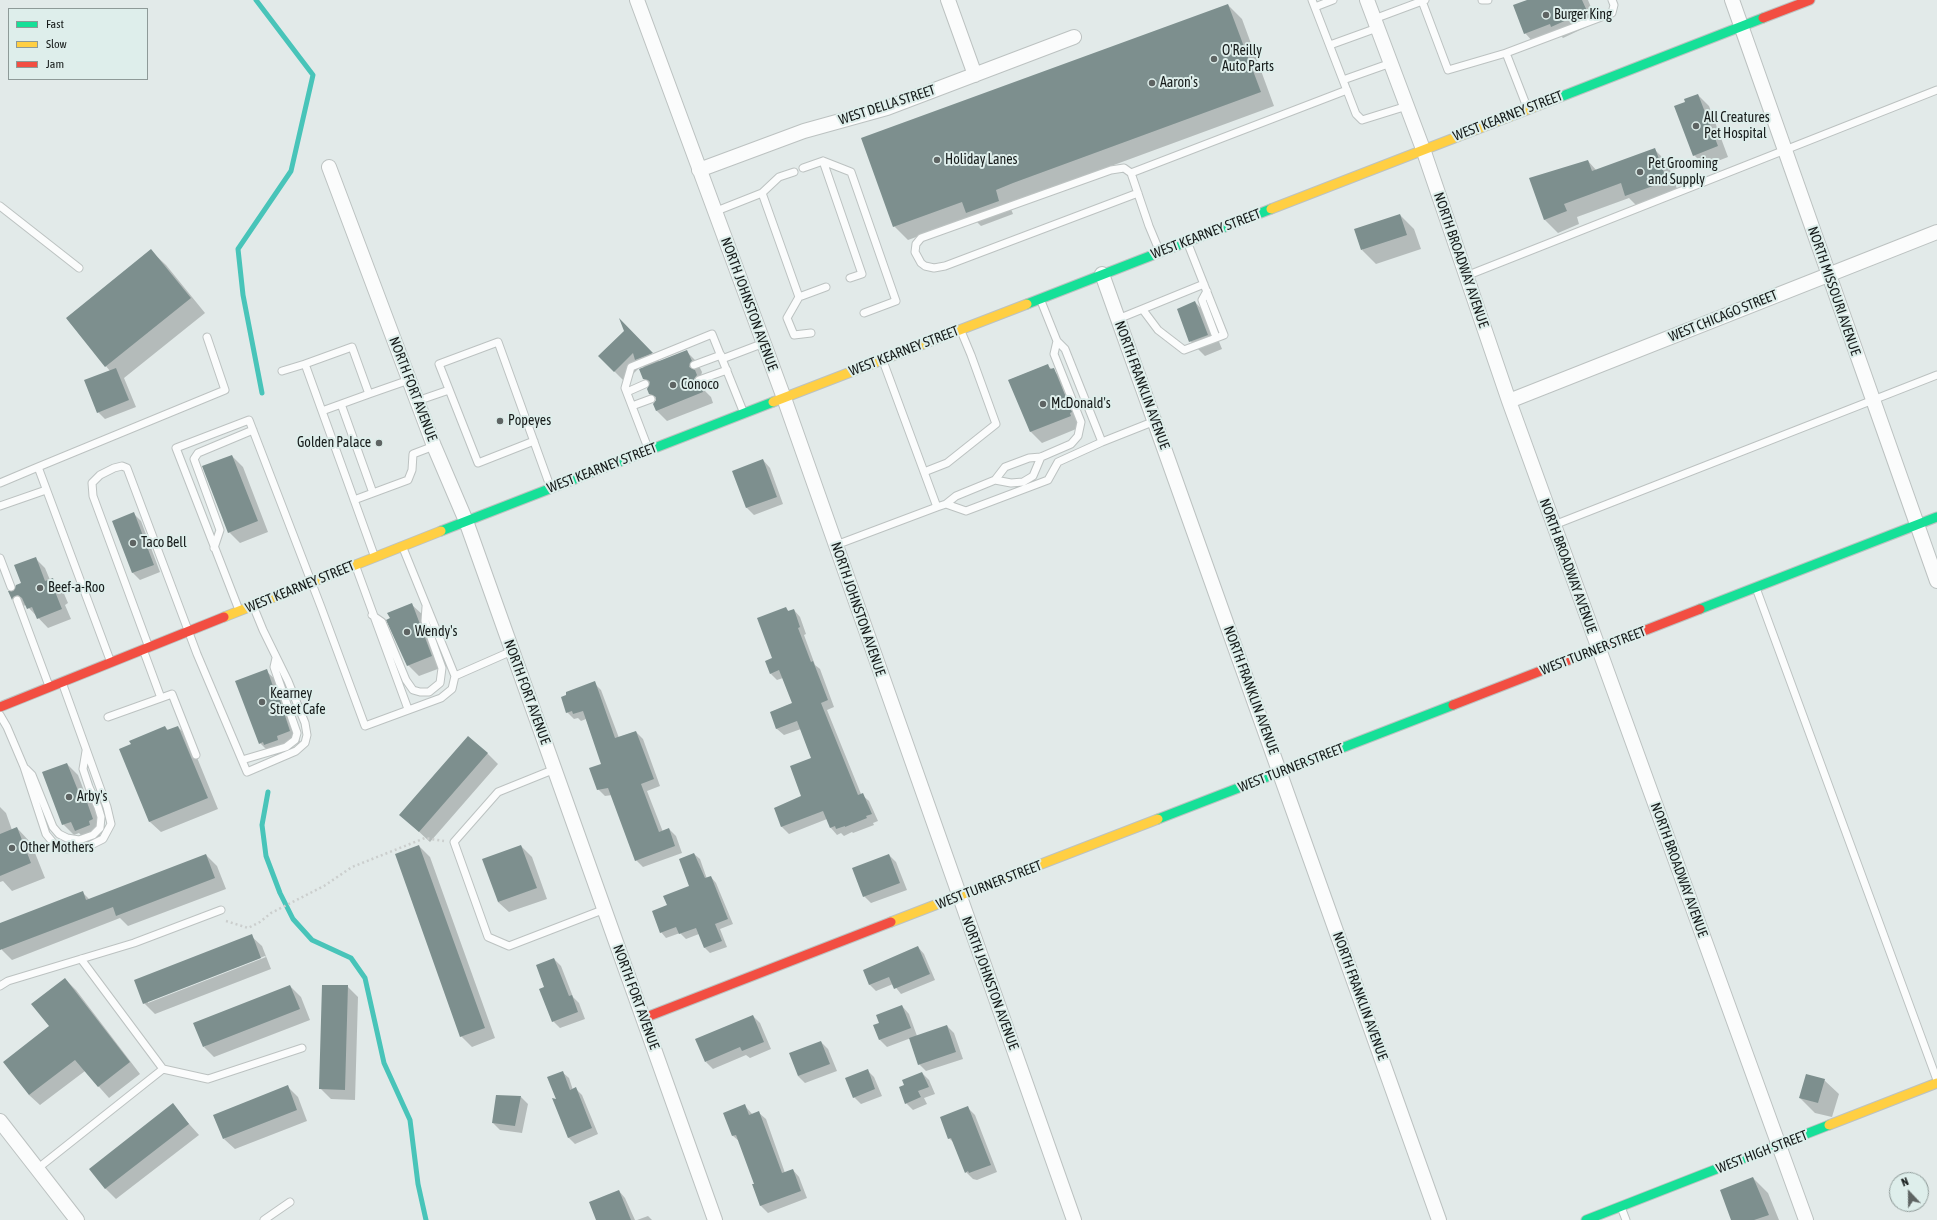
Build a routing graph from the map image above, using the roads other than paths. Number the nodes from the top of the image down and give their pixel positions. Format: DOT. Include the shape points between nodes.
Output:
graph roads {
  1 [pos="636,0"];
  2 [pos="948,0"];
  3 [pos="1334,0"];
  4 [pos="1367,0"];
  5 [pos="1423,0"];
  6 [pos="1482,0"];
  7 [pos="1488,0"];
  8 [pos="1612,0"];
  9 [pos="1732,0"];
  10 [pos="1810,0"];
  11 [pos="1314,3"];
  12 [pos="1375,23"];
  13 [pos="1742,26"];
  14 [pos="1074,37"];
  15 [pos="1330,45"];
  16 [pos="1506,54"];
  17 [pos="1391,64"];
  18 [pos="975,75"];
  19 [pos="1343,80"];
  20 [pos="1347,90"];
  21 [pos="1937,90"];
  22 [pos="1407,106"];
  23 [pos="1528,109"];
  24 [pos="1423,149"];
  25 [pos="1785,149"];
  26 [pos="823,161"];
  27 [pos="329,167"];
  28 [pos="803,168"];
  29 [pos="699,170"];
  30 [pos="794,172"];
  31 [pos="1131,172"];
  32 [pos="762,193"];
  33 [pos="1138,193"];
  34 [pos="0,206"];
  35 [pos="714,212"];
  36 [pos="1937,232"];
  37 [pos="1187,241"];
  38 [pos="1160,252"];
  39 [pos="79,268"];
  40 [pos="1102,274"];
  41 [pos="1829,274"];
  42 [pos="1466,276"];
  43 [pos="850,278"];
  44 [pos="826,287"];
  45 [pos="1205,288"];
  46 [pos="799,297"];
  47 [pos="1040,298"];
  48 [pos="1143,310"];
  49 [pos="864,313"];
  50 [pos="1118,319"];
  51 [pos="960,329"];
  52 [pos="811,333"];
  53 [pos="207,337"];
  54 [pos="1057,341"];
  55 [pos="764,343"];
  56 [pos="721,357"];
  57 [pos="882,359"];
  58 [pos="305,364"];
  59 [pos="694,365"];
  60 [pos="727,370"];
  61 [pos="282,371"];
  62 [pos="1937,375"];
  63 [pos="409,380"];
  64 [pos="699,380"];
  65 [pos="645,384"];
  66 [pos="449,390"];
  67 [pos="626,392"];
  68 [pos="369,394"];
  69 [pos="784,398"];
  70 [pos="651,399"];
  71 [pos="1873,400"];
  72 [pos="417,401"];
  73 [pos="1509,401"];
  74 [pos="341,404"];
  75 [pos="632,406"];
  76 [pos="322,411"];
  77 [pos="744,413"];
  78 [pos="1155,421"];
  79 [pos="252,430"];
  80 [pos="534,441"];
  81 [pos="1102,442"];
  82 [pos="434,446"];
  83 [pos="649,450"];
  84 [pos="1041,457"];
  85 [pos="38,467"];
  86 [pos="924,472"];
  87 [pos="995,480"];
  88 [pos="0,482"];
  89 [pos="551,488"];
  90 [pos="46,490"];
  91 [pos="373,493"];
  92 [pos="354,500"];
  93 [pos="946,504"];
  94 [pos="0,506"];
  95 [pos="937,507"];
  96 [pos="1937,517"];
  97 [pos="466,521"];
  98 [pos="1554,525"];
  99 [pos="1917,525"];
  100 [pos="836,545"];
  101 [pos="403,546"];
  102 [pos="214,548"];
  103 [pos="375,557"];
  104 [pos="0,558"];
  105 [pos="355,565"];
  106 [pos="312,582"];
  107 [pos="1937,582"];
  108 [pos="11,587"];
  109 [pos="1756,587"];
  110 [pos="17,600"];
  111 [pos="426,603"];
  112 [pos="253,606"];
  113 [pos="239,611"];
  114 [pos="372,615"];
  115 [pos="188,632"];
  116 [pos="146,649"];
  117 [pos="1598,649"];
  118 [pos="512,651"];
  119 [pos="276,658"];
  120 [pos="111,662"];
  121 [pos="455,676"];
  122 [pos="62,682"];
  123 [pos="49,687"];
  124 [pos="161,698"];
  125 [pos="0,707"];
  126 [pos="408,709"];
  127 [pos="0,715"];
  128 [pos="108,717"];
  129 [pos="86,749"];
  130 [pos="196,755"];
  131 [pos="242,760"];
  132 [pos="24,767"];
  133 [pos="555,769"];
  134 [pos="1280,772"];
  135 [pos="959,896"];
  136 [pos="605,909"];
  137 [pos="221,910"];
  138 [pos="81,959"];
  139 [pos="0,986"];
  140 [pos="644,1018"];
  141 [pos="302,1048"];
  142 [pos="163,1069"];
  143 [pos="1937,1080"];
  144 [pos="1937,1083"];
  145 [pos="0,1121"];
  146 [pos="1780,1146"];
  147 [pos="37,1169"];
  148 [pos="290,1202"];
  149 [pos="1621,1207"];
  150 [pos="77,1220"];
  151 [pos="264,1220"];
  152 [pos="715,1220"];
  153 [pos="1074,1220"];
  154 [pos="1439,1220"];
  155 [pos="1586,1220"];
  156 [pos="1626,1220"];
  157 [pos="1806,1220"];
  1 -- 29 [label="street, NORTH JOHNSTON AVENUE"];
  2 -- 18 [label="street"];
  3 -- 11 [label="lane"];
  4 -- 12 [label="street, NORTH BROADWAY AVENUE"];
  5 -- 12 [label="lane"];
  5 -- 16 [label="lane" via="1448,70"];
  6 -- 7 [label="lane"];
  8 -- 16 [label="lane" via="1612,14"];
  9 -- 13 [label="street, NORTH MISSOURI AVENUE"];
  10 -- 13 [label="main road, WEST KEARNEY STREET"];
  11 -- 15 [label="lane"];
  12 -- 15 [label="lane"];
  12 -- 17 [label="street, NORTH BROADWAY AVENUE"];
  13 -- 23 [label="main road, WEST KEARNEY STREET"];
  13 -- 25 [label="street, NORTH MISSOURI AVENUE"];
  14 -- 18 [label="street, WEST DELLA STREET"];
  15 -- 19 [label="lane"];
  16 -- 23 [label="lane"];
  17 -- 19 [label="lane"];
  17 -- 22 [label="street, NORTH BROADWAY AVENUE"];
  18 -- 29 [label="street, WEST DELLA STREET" via="886,108 804,130"];
  19 -- 20 [label="lane"];
  20 -- 22 [label="lane" via="1356,114 1362,120"];
  20 -- 31 [label="lane"];
  21 -- 25 [label="lane"];
  22 -- 24 [label="street, NORTH BROADWAY AVENUE"];
  23 -- 24 [label="main road, WEST KEARNEY STREET"];
  24 -- 37 [label="main road, WEST KEARNEY STREET"];
  24 -- 42 [label="street, NORTH BROADWAY AVENUE"];
  25 -- 41 [label="street, NORTH MISSOURI AVENUE"];
  25 -- 42 [label="lane"];
  26 -- 28 [label="lane"];
  26 -- 43 [label="lane" via="862,274"];
  26 -- 49 [label="lane" via="851,172 896,301"];
  27 -- 63 [label="street, NORTH FORT AVENUE"];
  29 -- 35 [label="street, NORTH JOHNSTON AVENUE"];
  30 -- 32 [label="lane" via="779,177"];
  31 -- 33 [label="lane"];
  31 -- 33 [label="lane" via="1124,168 1111,170 921,238 916,244 915,252 924,266 945,266"];
  32 -- 35 [label="lane"];
  32 -- 46 [label="lane"];
  33 -- 38 [label="lane"];
  34 -- 39 [label="lane"];
  35 -- 55 [label="street, NORTH JOHNSTON AVENUE"];
  36 -- 41 [label="street, WEST CHICAGO STREET"];
  37 -- 38 [label="main road, WEST KEARNEY STREET"];
  37 -- 45 [label="lane"];
  38 -- 40 [label="main road, WEST KEARNEY STREET"];
  40 -- 47 [label="main road, WEST KEARNEY STREET"];
  40 -- 50 [label="street, NORTH FRANKLIN AVENUE"];
  41 -- 71 [label="street, NORTH MISSOURI AVENUE"];
  41 -- 73 [label="street, WEST CHICAGO STREET"];
  42 -- 73 [label="street, NORTH BROADWAY AVENUE"];
  44 -- 46 [label="lane"];
  45 -- 48 [label="lane"];
  45 -- 48 [label="lane" via="1224,335 1184,350 1158,330"];
  46 -- 52 [label="lane" via="787,318 794,335"];
  47 -- 51 [label="main road, WEST KEARNEY STREET"];
  47 -- 54 [label="lane"];
  48 -- 50 [label="lane"];
  50 -- 78 [label="street, NORTH FRANKLIN AVENUE"];
  51 -- 57 [label="main road, WEST KEARNEY STREET"];
  51 -- 86 [label="lane" via="996,424 946,463"];
  53 -- 85 [label="lane" via="225,390"];
  54 -- 81 [label="lane" via="1066,349"];
  54 -- 84 [label="lane" via="1054,354 1081,422 1078,436 1070,444"];
  55 -- 56 [label="lane"];
  55 -- 69 [label="street, NORTH JOHNSTON AVENUE"];
  56 -- 59 [label="lane"];
  56 -- 60 [label="lane"];
  56 -- 67 [label="lane" via="712,334 631,367"];
  57 -- 69 [label="main road, WEST KEARNEY STREET"];
  57 -- 86 [label="lane"];
  58 -- 61 [label="lane"];
  58 -- 68 [label="lane" via="352,347"];
  58 -- 76 [label="lane"];
  60 -- 64 [label="lane"];
  60 -- 77 [label="lane"];
  62 -- 71 [label="lane"];
  63 -- 68 [label="lane"];
  63 -- 72 [label="street, NORTH FORT AVENUE"];
  65 -- 67 [label="lane"];
  66 -- 72 [label="lane"];
  66 -- 80 [label="lane" via="478,463"];
  66 -- 80 [label="lane" via="439,364 498,342"];
  67 -- 75 [label="lane"];
  68 -- 74 [label="lane"];
  69 -- 77 [label="main road, WEST KEARNEY STREET"];
  69 -- 100 [label="street, NORTH JOHNSTON AVENUE"];
  70 -- 75 [label="lane"];
  71 -- 98 [label="lane"];
  71 -- 99 [label="street, NORTH MISSOURI AVENUE"];
  72 -- 82 [label="street, NORTH FORT AVENUE"];
  73 -- 98 [label="street, NORTH BROADWAY AVENUE"];
  74 -- 76 [label="lane"];
  74 -- 91 [label="lane"];
  75 -- 83 [label="lane"];
  76 -- 92 [label="lane"];
  77 -- 83 [label="main road, WEST KEARNEY STREET"];
  78 -- 81 [label="lane"];
  78 -- 134 [label="street, NORTH FRANKLIN AVENUE"];
  79 -- 102 [label="lane" via="198,453 194,459 220,530"];
  79 -- 102 [label="lane" via="249,420 176,448"];
  79 -- 106 [label="lane"];
  80 -- 89 [label="lane"];
  81 -- 93 [label="lane" via="1058,462 1048,480 966,511"];
  82 -- 91 [label="lane" via="413,454 412,470 408,480"];
  82 -- 97 [label="street, NORTH FORT AVENUE"];
  83 -- 89 [label="main road, WEST KEARNEY STREET"];
  84 -- 87 [label="lane" via="1029,458 1005,467"];
  84 -- 87 [label="lane" via="1032,476 1023,482"];
  85 -- 88 [label="lane"];
  85 -- 90 [label="lane"];
  86 -- 95 [label="lane"];
  87 -- 93 [label="lane" via="956,496"];
  89 -- 97 [label="main road, WEST KEARNEY STREET"];
  90 -- 94 [label="lane"];
  90 -- 120 [label="lane"];
  91 -- 92 [label="lane"];
  92 -- 103 [label="lane"];
  93 -- 95 [label="lane"];
  95 -- 100 [label="lane"];
  96 -- 99 [label="main road, WEST TURNER STREET"];
  97 -- 101 [label="main road, WEST KEARNEY STREET"];
  97 -- 118 [label="street, NORTH FORT AVENUE"];
  98 -- 117 [label="street, NORTH BROADWAY AVENUE"];
  99 -- 107 [label="street, NORTH MISSOURI AVENUE"];
  99 -- 109 [label="main road, WEST TURNER STREET"];
  100 -- 135 [label="street, NORTH JOHNSTON AVENUE"];
  101 -- 103 [label="main road, WEST KEARNEY STREET"];
  101 -- 111 [label="lane"];
  102 -- 113 [label="lane"];
  103 -- 105 [label="main road, WEST KEARNEY STREET"];
  104 -- 108 [label="lane"];
  105 -- 106 [label="main road, WEST KEARNEY STREET"];
  105 -- 114 [label="lane"];
  106 -- 112 [label="main road, WEST KEARNEY STREET"];
  106 -- 126 [label="lane" via="365,726"];
  109 -- 117 [label="main road, WEST TURNER STREET"];
  109 -- 143 [label="lane"];
  110 -- 123 [label="lane"];
  111 -- 114 [label="lane" via="425,621 442,668 440,683 429,692 413,690 406,680 382,622"];
  111 -- 121 [label="lane"];
  112 -- 113 [label="main road, WEST KEARNEY STREET"];
  112 -- 119 [label="lane"];
  113 -- 115 [label="main road, WEST KEARNEY STREET"];
  114 -- 126 [label="lane"];
  115 -- 116 [label="main road, WEST KEARNEY STREET"];
  115 -- 116 [label="lane" via="180,604 127,468 114,468 100,475 92,483 93,496"];
  115 -- 131 [label="lane"];
  116 -- 120 [label="main road, WEST KEARNEY STREET"];
  116 -- 124 [label="lane"];
  117 -- 134 [label="main road, WEST TURNER STREET"];
  117 -- 146 [label="street, NORTH BROADWAY AVENUE"];
  118 -- 121 [label="lane"];
  118 -- 133 [label="street, NORTH FORT AVENUE"];
  119 -- 131 [label="lane" via="274,667 297,733 295,740 286,747"];
  119 -- 131 [label="lane" via="308,735 305,743 296,751 247,772"];
  120 -- 122 [label="main road, WEST KEARNEY STREET"];
  121 -- 126 [label="lane" via="452,689 441,698"];
  122 -- 123 [label="main road, WEST KEARNEY STREET"];
  122 -- 129 [label="lane"];
  123 -- 125 [label="main road, WEST KEARNEY STREET"];
  124 -- 128 [label="lane"];
  124 -- 130 [label="lane" via="172,694"];
  127 -- 132 [label="lane"];
  129 -- 132 [label="lane" via="83,769 101,817 100,828 93,835 79,840 58,834 32,775"];
  129 -- 132 [label="lane" via="111,824 103,839 85,848 65,849 55,845 46,834"];
  133 -- 136 [label="street, NORTH FORT AVENUE"];
  133 -- 136 [label="lane" via="498,792 454,842 488,937 509,946"];
  134 -- 135 [label="main road, WEST TURNER STREET"];
  134 -- 154 [label="street, NORTH FRANKLIN AVENUE"];
  135 -- 140 [label="main road, WEST TURNER STREET"];
  135 -- 153 [label="street, NORTH JOHNSTON AVENUE"];
  136 -- 140 [label="street, NORTH FORT AVENUE"];
  137 -- 138 [label="lane" via="134,943"];
  138 -- 139 [label="lane" via="8,981"];
  138 -- 142 [label="lane"];
  140 -- 152 [label="street, NORTH FORT AVENUE"];
  141 -- 142 [label="lane" via="208,1079"];
  142 -- 147 [label="lane"];
  144 -- 146 [label="main road, WEST HIGH STREET"];
  145 -- 147 [label="street"];
  146 -- 149 [label="main road, WEST HIGH STREET"];
  146 -- 157 [label="street, NORTH BROADWAY AVENUE"];
  147 -- 150 [label="street"];
  148 -- 151 [label="lane"];
  149 -- 155 [label="main road, WEST HIGH STREET"];
  149 -- 156 [label="lane"];
}
